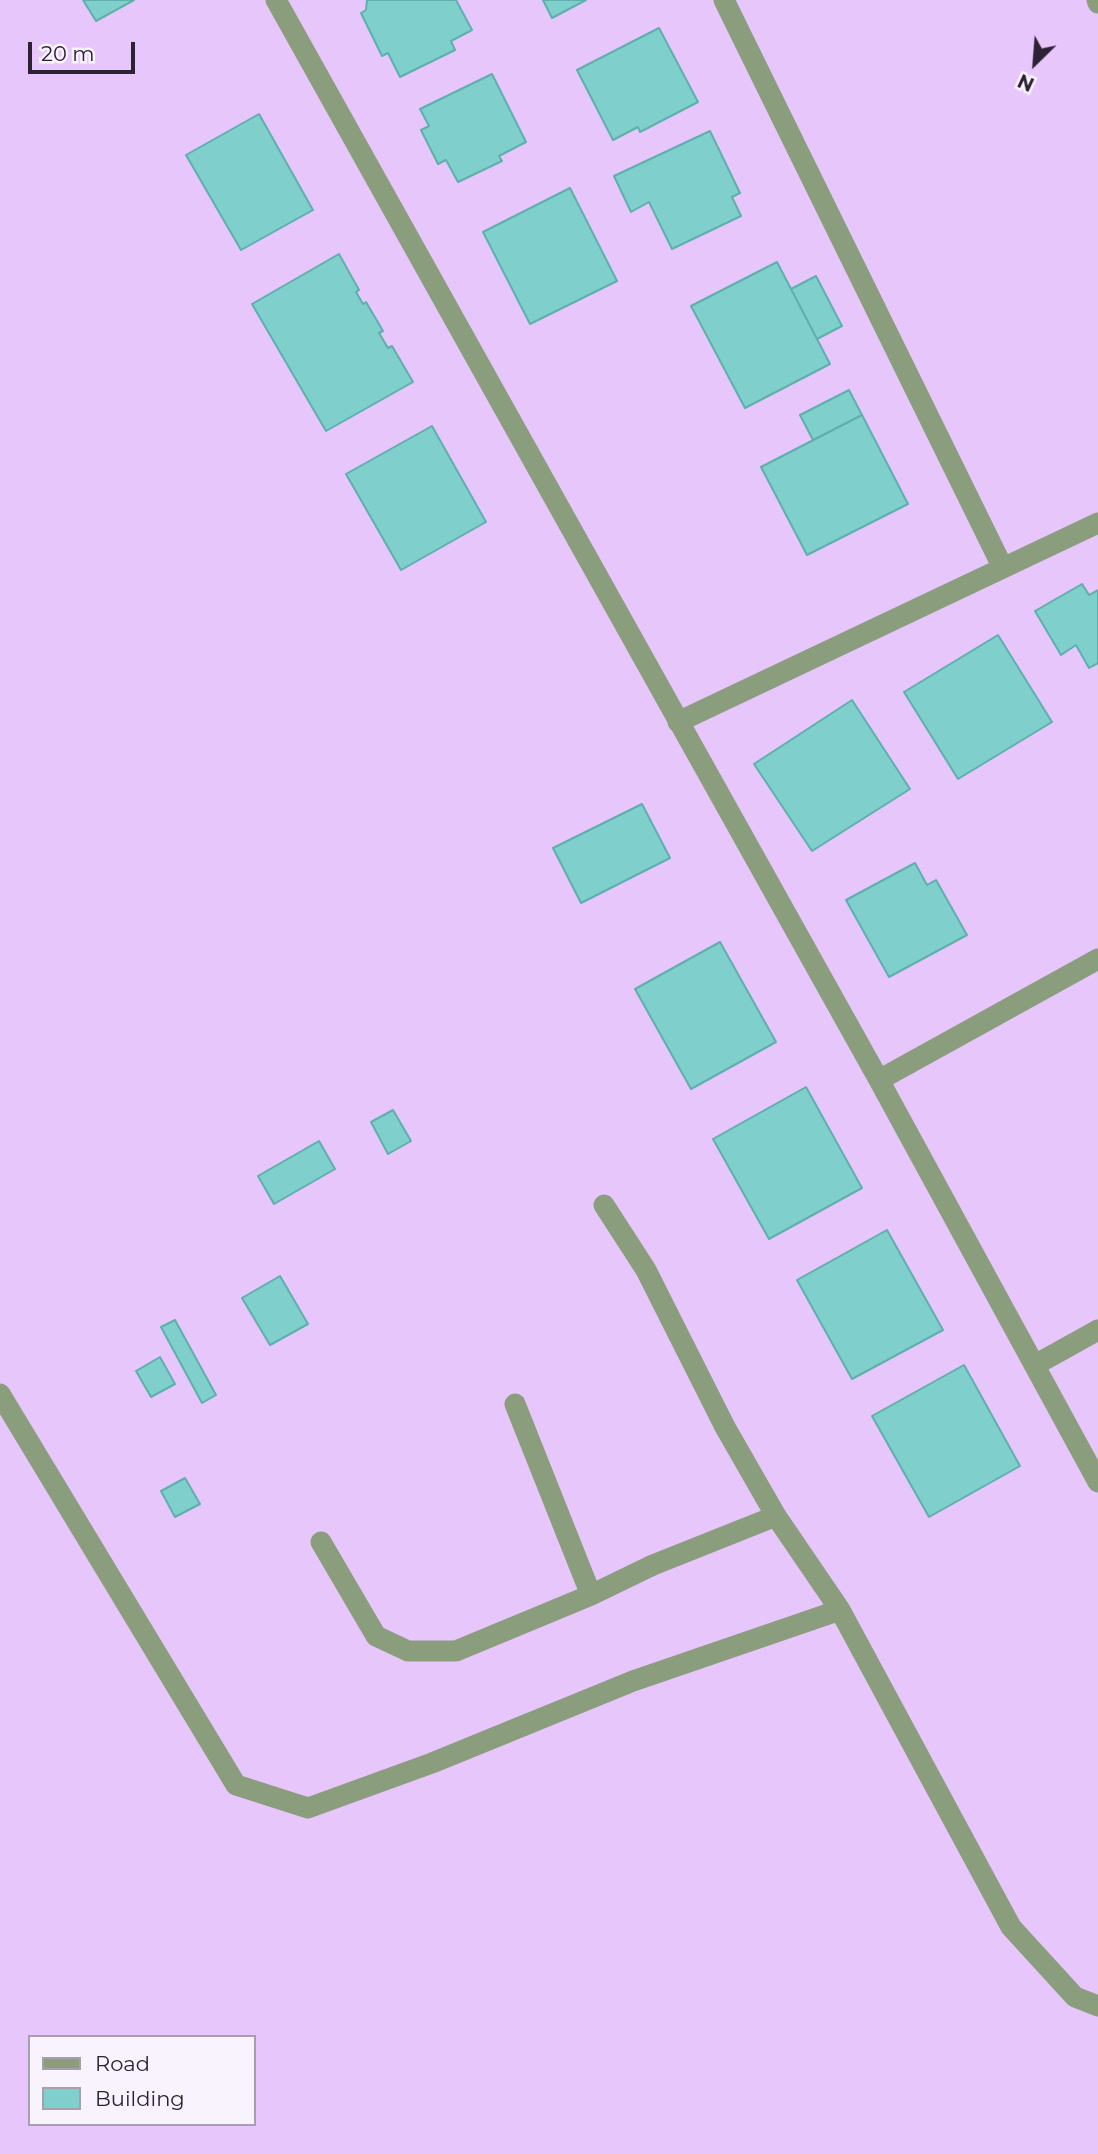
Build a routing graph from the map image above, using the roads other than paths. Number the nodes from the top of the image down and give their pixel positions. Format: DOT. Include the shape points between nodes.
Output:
graph roads {
  1 [pos="276,0"];
  2 [pos="724,0"];
  3 [pos="1098,523"];
  4 [pos="1003,568"];
  5 [pos="678,722"];
  6 [pos="1098,959"];
  7 [pos="880,1080"];
  8 [pos="604,1205"];
  9 [pos="1098,1330"];
  10 [pos="1035,1365"];
  11 [pos="0,1394"];
  12 [pos="514,1404"];
  13 [pos="1098,1482"];
  14 [pos="776,1516"];
  15 [pos="321,1542"];
  16 [pos="591,1595"];
  17 [pos="839,1610"];
  18 [pos="1098,2006"];
  1 -- 5 [label="street"];
  2 -- 4 [label="street"];
  3 -- 4 [label="street"];
  4 -- 5 [label="street"];
  5 -- 7 [label="street"];
  6 -- 7 [label="street"];
  7 -- 10 [label="street"];
  8 -- 14 [label="street" via="646,1270"];
  9 -- 10 [label="street"];
  10 -- 13 [label="street"];
  11 -- 17 [label="street" via="236,1785 308,1808 633,1681"];
  12 -- 16 [label="street"];
  14 -- 16 [label="street"];
  14 -- 17 [label="street"];
  15 -- 16 [label="street" via="376,1636 408,1651 456,1651"];
  17 -- 18 [label="street" via="1010,1927 1075,1997"];
}
